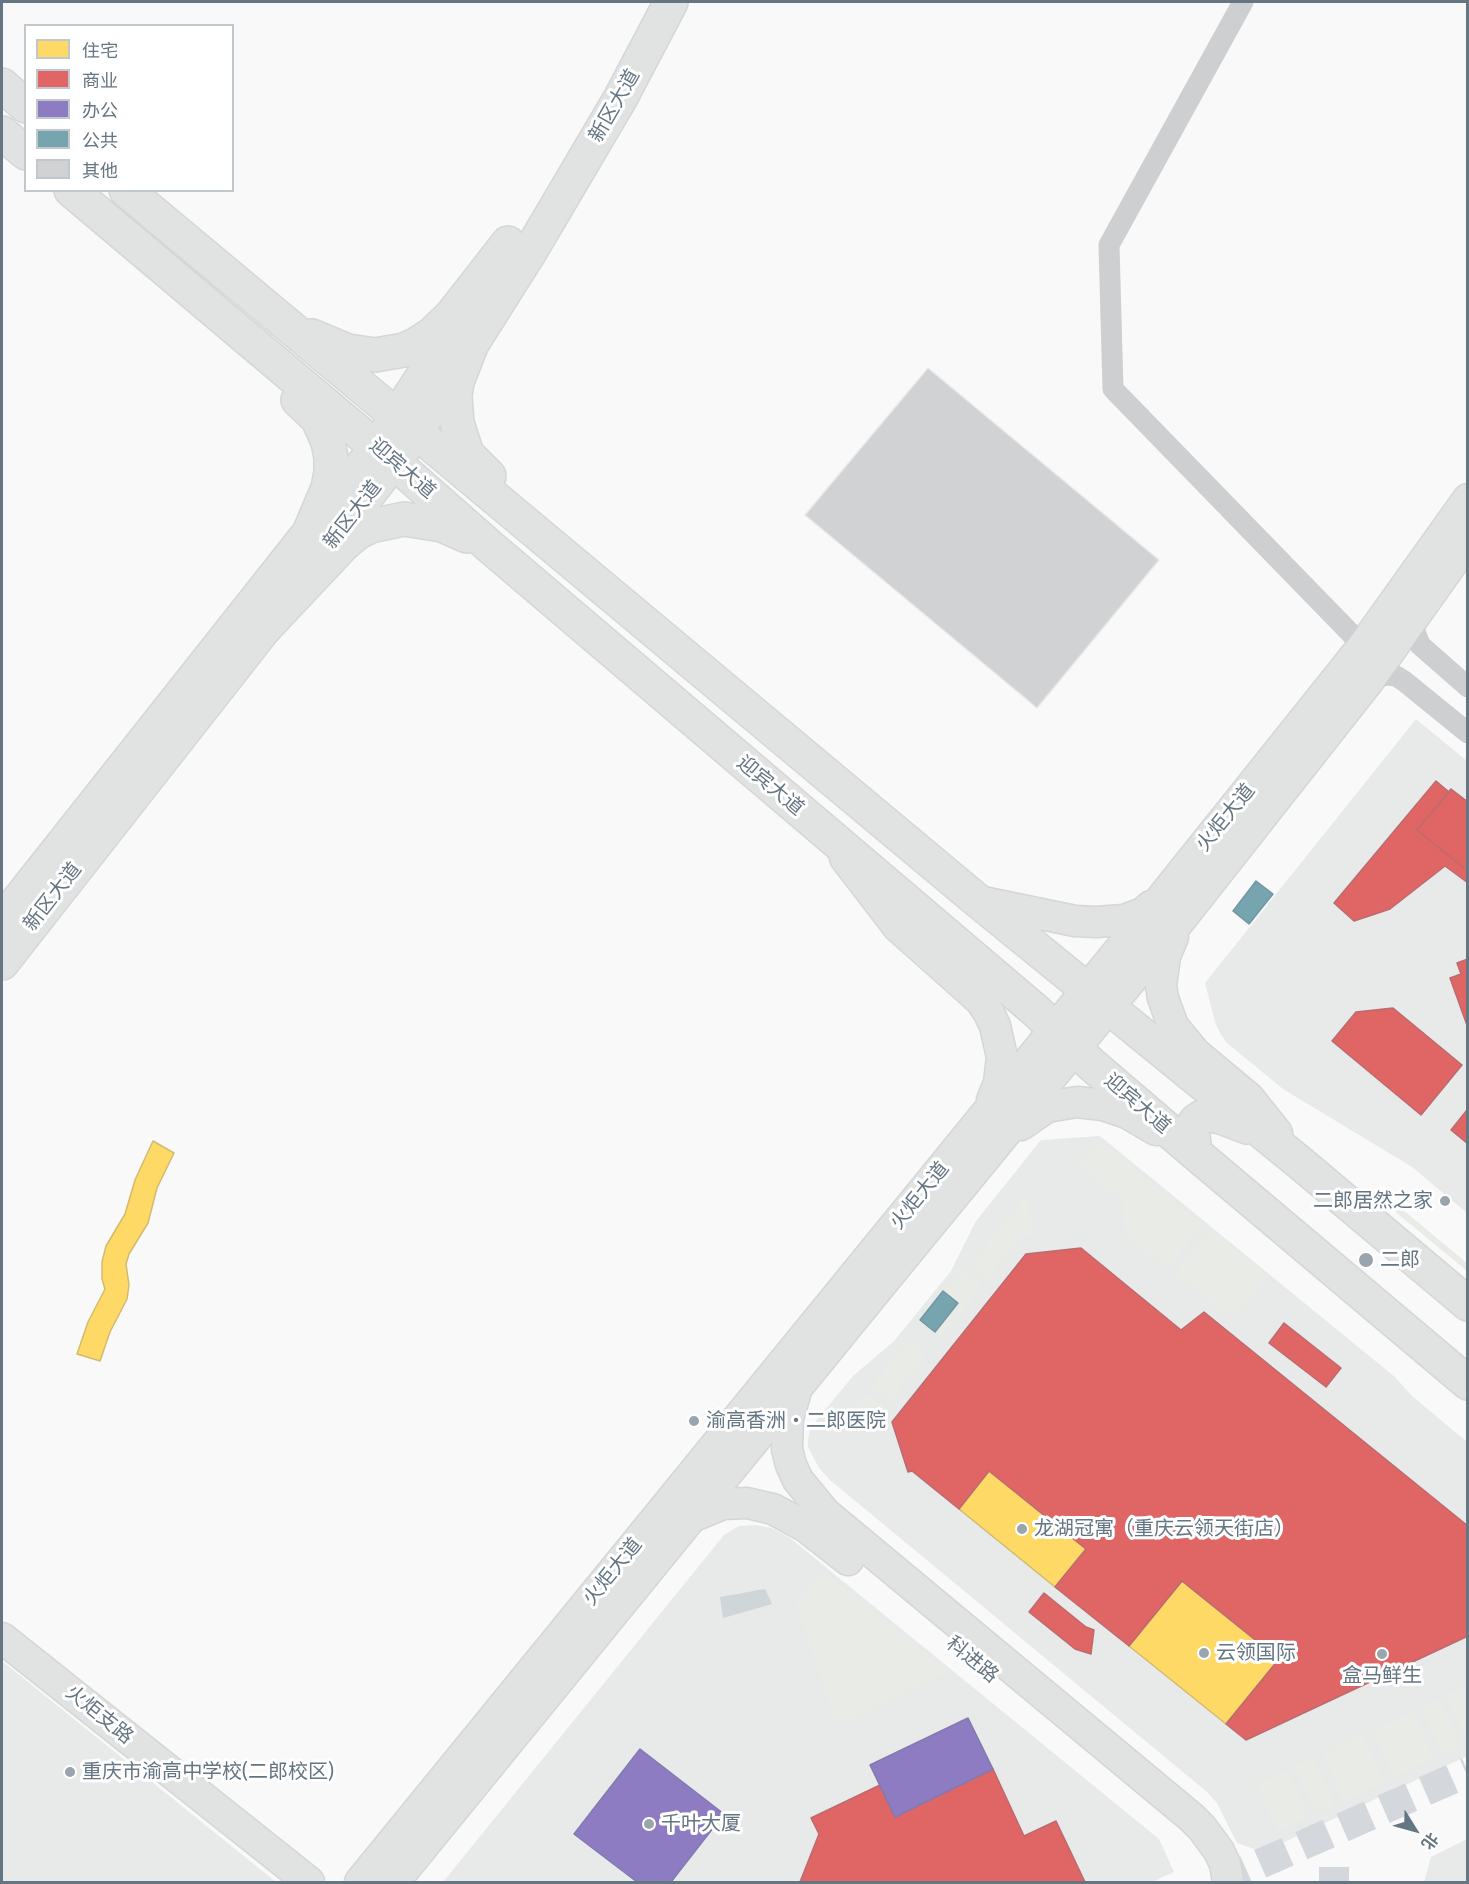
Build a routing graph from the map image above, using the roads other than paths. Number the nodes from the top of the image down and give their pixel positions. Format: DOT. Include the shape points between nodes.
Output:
graph roads {
  1 [pos="646,2"];
  2 [pos="671,2"];
  3 [pos="1243,2"];
  4 [pos="2,85"];
  5 [pos="24,104"];
  6 [pos="2,133"];
  7 [pos="24,151"];
  8 [pos="73,192"];
  9 [pos="128,192"];
  10 [pos="508,243"];
  11 [pos="144,251"];
  12 [pos="285,324"];
  13 [pos="471,345"];
  14 [pos="406,426"];
  15 [pos="386,455"];
  16 [pos="1467,499"];
  17 [pos="309,533"];
  18 [pos="1467,541"];
  19 [pos="546,543"];
  20 [pos="488,545"];
  21 [pos="1421,606"];
  22 [pos="264,629"];
  23 [pos="1363,646"];
  24 [pos="1370,679"];
  25 [pos="1467,687"];
  26 [pos="1467,733"];
  27 [pos="827,834"];
  28 [pos="978,902"];
  29 [pos="1171,909"];
  30 [pos="2,921"];
  31 [pos="2,963"];
  32 [pos="1099,998"];
  33 [pos="1065,1039"];
  34 [pos="976,1127"];
  35 [pos="1263,1134"];
  36 [pos="1195,1153"];
  37 [pos="987,1155"];
  38 [pos="1299,1162"];
  39 [pos="1467,1304"];
  40 [pos="1467,1383"];
  41 [pos="797,1388"];
  42 [pos="825,1513"];
  43 [pos="694,1516"];
  44 [pos="796,1520"];
  45 [pos="2,1638"];
  46 [pos="309,1882"];
  47 [pos="360,1882"];
  48 [pos="394,1882"];
  49 [pos="1214,1882"];
  50 [pos="1228,1882"];
  1 -- 10 [label="main road, 新区大道"];
  2 -- 13 [label="main road, 新区大道" via="620,99"];
  3 -- 23 [label="street" via="1109,245 1113,389"];
  4 -- 5 [label="main road"];
  6 -- 7 [label="main road"];
  8 -- 11 [label="main road, 迎宾大道"];
  9 -- 12 [label="main road, 迎宾大道"];
  10 -- 12 [label="main road" via="442,326 404,350 375,355 348,351"];
  10 -- 14 [label="main road, 新区大道"];
  11 -- 15 [label="main road, 迎宾大道"];
  11 -- 17 [label="main road" via="183,301 318,419 328,442 331,472 323,504"];
  12 -- 14 [label="main road, 迎宾大道"];
  13 -- 14 [label="main road, 新区大道"];
  13 -- 19 [label="main road" via="455,396 463,445 474,463 522,504"];
  14 -- 15 [label="main road, 新区大道"];
  14 -- 19 [label="main road, 迎宾大道"];
  15 -- 17 [label="main road, 新区大道"];
  15 -- 20 [label="main road, 迎宾大道"];
  15 -- 22 [label="main road, 新区大道"];
  16 -- 23 [label="main road, 火炬大道"];
  17 -- 30 [label="main road, 新区大道"];
  18 -- 21 [label="main road, 火炬大道"];
  19 -- 28 [label="main road, 迎宾大道"];
  20 -- 22 [label="main road" via="426,522 404,519 371,526 344,544"];
  20 -- 27 [label="main road, 迎宾大道"];
  21 -- 24 [label="main road, 火炬大道"];
  21 -- 25 [label="street" via="1414,629 1420,645"];
  22 -- 31 [label="main road, 新区大道"];
  23 -- 29 [label="main road, 火炬大道"];
  24 -- 26 [label="street" via="1396,676"];
  24 -- 29 [label="main road, 火炬大道"];
  27 -- 28 [label="main road" via="955,920 963,923 971,918"];
  27 -- 33 [label="main road, 迎宾大道"];
  27 -- 34 [label="main road" via="898,927 970,990 989,1013 999,1042 1001,1071 995,1094"];
  28 -- 29 [label="main road" via="1096,922 1116,922"];
  28 -- 32 [label="main road, 迎宾大道"];
  29 -- 32 [label="main road, 火炬大道"];
  29 -- 38 [label="main road" via="1162,998 1173,1026 1195,1053 1249,1098"];
  32 -- 33 [label="main road, 火炬大道"];
  32 -- 35 [label="main road, 迎宾大道"];
  33 -- 34 [label="main road, 火炬大道"];
  33 -- 36 [label="main road, 迎宾大道"];
  33 -- 37 [label="main road, 火炬大道"];
  34 -- 47 [label="main road, 火炬大道"];
  35 -- 36 [label="main road" via="1221,1117 1202,1117 1191,1127"];
  35 -- 38 [label="main road, 迎宾大道"];
  36 -- 37 [label="main road" via="1127,1113 1077,1102 1047,1107 1030,1117"];
  36 -- 40 [label="main road, 迎宾大道"];
  37 -- 41 [label="main road, 火炬大道"];
  38 -- 39 [label="main road, 迎宾大道"];
  41 -- 42 [label="main road" via="788,1418 787,1449 798,1480"];
  41 -- 43 [label="main road, 火炬大道"];
  42 -- 44 [label="main road" via="783,1486 776,1491 776,1500"];
  42 -- 50 [label="main road" via="1191,1817 1219,1851"];
  43 -- 44 [label="main road, 科进路" via="734,1503 772,1509"];
  43 -- 48 [label="main road, 火炬大道"];
  44 -- 49 [label="main road, 科进路" via="1182,1830 1203,1855"];
  45 -- 46 [label="main road, 火炬支路"];
}
